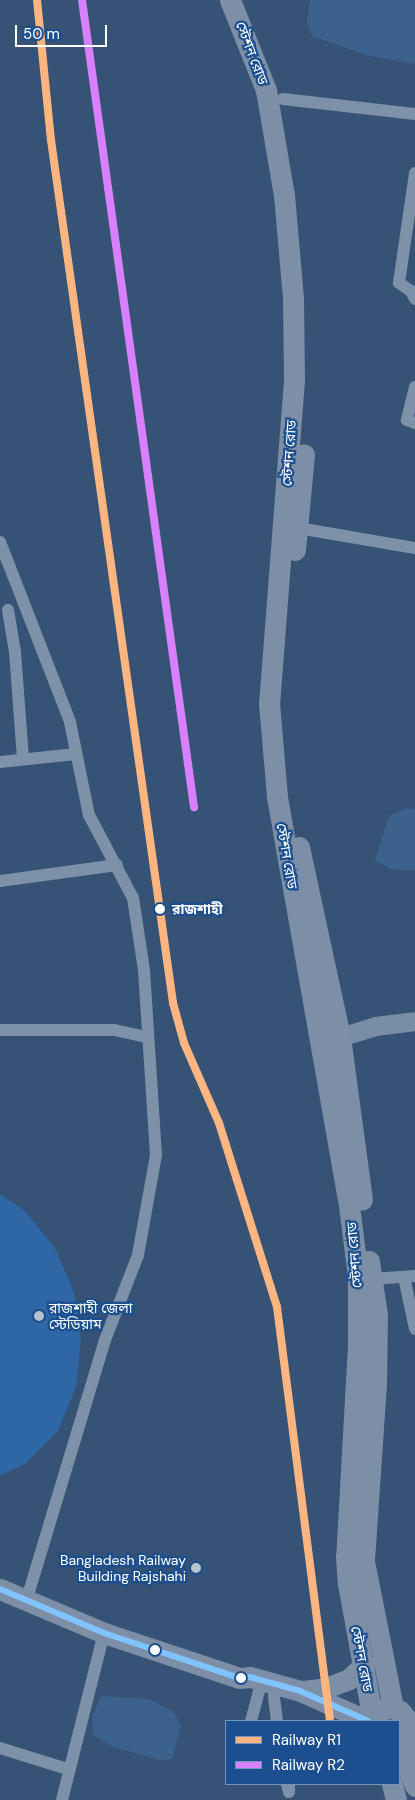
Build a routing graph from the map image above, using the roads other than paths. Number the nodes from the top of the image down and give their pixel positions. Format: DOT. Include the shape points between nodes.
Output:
graph roads {
  1 [pos="230,0"];
  2 [pos="244,0"];
  3 [pos="283,99"];
  4 [pos="415,114"];
  5 [pos="415,173"];
  6 [pos="415,299"];
  7 [pos="415,388"];
  8 [pos="415,423"];
  9 [pos="298,528"];
  10 [pos="0,542"];
  11 [pos="415,548"];
  12 [pos="24,609"];
  13 [pos="4,610"];
  14 [pos="76,754"];
  15 [pos="23,759"];
  16 [pos="0,762"];
  17 [pos="117,865"];
  18 [pos="0,881"];
  19 [pos="415,1021"];
  20 [pos="0,1030"];
  21 [pos="148,1037"];
  22 [pos="340,1037"];
  23 [pos="410,1276"];
  24 [pos="371,1279"];
  25 [pos="415,1329"];
  26 [pos="0,1589"];
  27 [pos="27,1599"];
  28 [pos="104,1633"];
  29 [pos="364,1665"];
  30 [pos="268,1688"];
  31 [pos="300,1691"];
  32 [pos="393,1708"];
  33 [pos="369,1719"];
  34 [pos="252,1720"];
  35 [pos="277,1720"];
  36 [pos="335,1720"];
  37 [pos="407,1746"];
  38 [pos="0,1748"];
  39 [pos="70,1770"];
  40 [pos="415,1770"];
  41 [pos="392,1785"];
  42 [pos="415,1786"];
  43 [pos="62,1800"];
  44 [pos="396,1800"];
  1 -- 29 [label="main road, স্টেশন রোড" via="266,90 284,195 291,279 294,380 270,702 276,797 348,1198 358,1276 358,1345 346,1557"];
  2 -- 3 [label="main road, স্টেশন রোড"];
  3 -- 4 [label="street"];
  3 -- 9 [label="main road, স্টেশন রোড" via="304,275 306,385"];
  5 -- 6 [label="street" via="399,283"];
  7 -- 8 [label="street" via="406,420"];
  9 -- 11 [label="street"];
  9 -- 22 [label="main road, স্টেশন রোড" via="285,655 286,751 292,812"];
  10 -- 12 [label="street"];
  12 -- 13 [label="street"];
  12 -- 14 [label="street" via="70,722"];
  13 -- 15 [label="street" via="15,652"];
  14 -- 15 [label="street"];
  14 -- 17 [label="street" via="89,815"];
  15 -- 16 [label="street"];
  17 -- 18 [label="street"];
  17 -- 21 [label="street" via="133,898 140,932"];
  19 -- 22 [label="main road" via="375,1026"];
  20 -- 21 [label="street" via="114,1030"];
  21 -- 27 [label="street" via="156,1155 138,1256 105,1340"];
  22 -- 24 [label="main road, স্টেশন রোড"];
  23 -- 24 [label="street"];
  23 -- 25 [label="street"];
  24 -- 32 [label="main road, স্টেশন রোড" via="377,1315 376,1374 364,1561"];
  26 -- 27 [label="main road"];
  27 -- 28 [label="main road"];
  28 -- 30 [label="main road" via="239,1678 247,1688"];
  28 -- 39 [label="street"];
  29 -- 31 [label="main road" via="349,1679 326,1688"];
  29 -- 33 [label="main road, স্টেশন রোড"];
  30 -- 31 [label="main road"];
  30 -- 34 [label="street"];
  30 -- 35 [label="street"];
  30 -- 36 [label="main road"];
  31 -- 33 [label="main road"];
  32 -- 33 [label="main road"];
  32 -- 37 [label="main road" via="406,1716 410,1723"];
  37 -- 40 [label="main road"];
  37 -- 42 [label="highway"];
  38 -- 39 [label="street"];
  39 -- 43 [label="street"];
  41 -- 44 [label="highway"];
}
